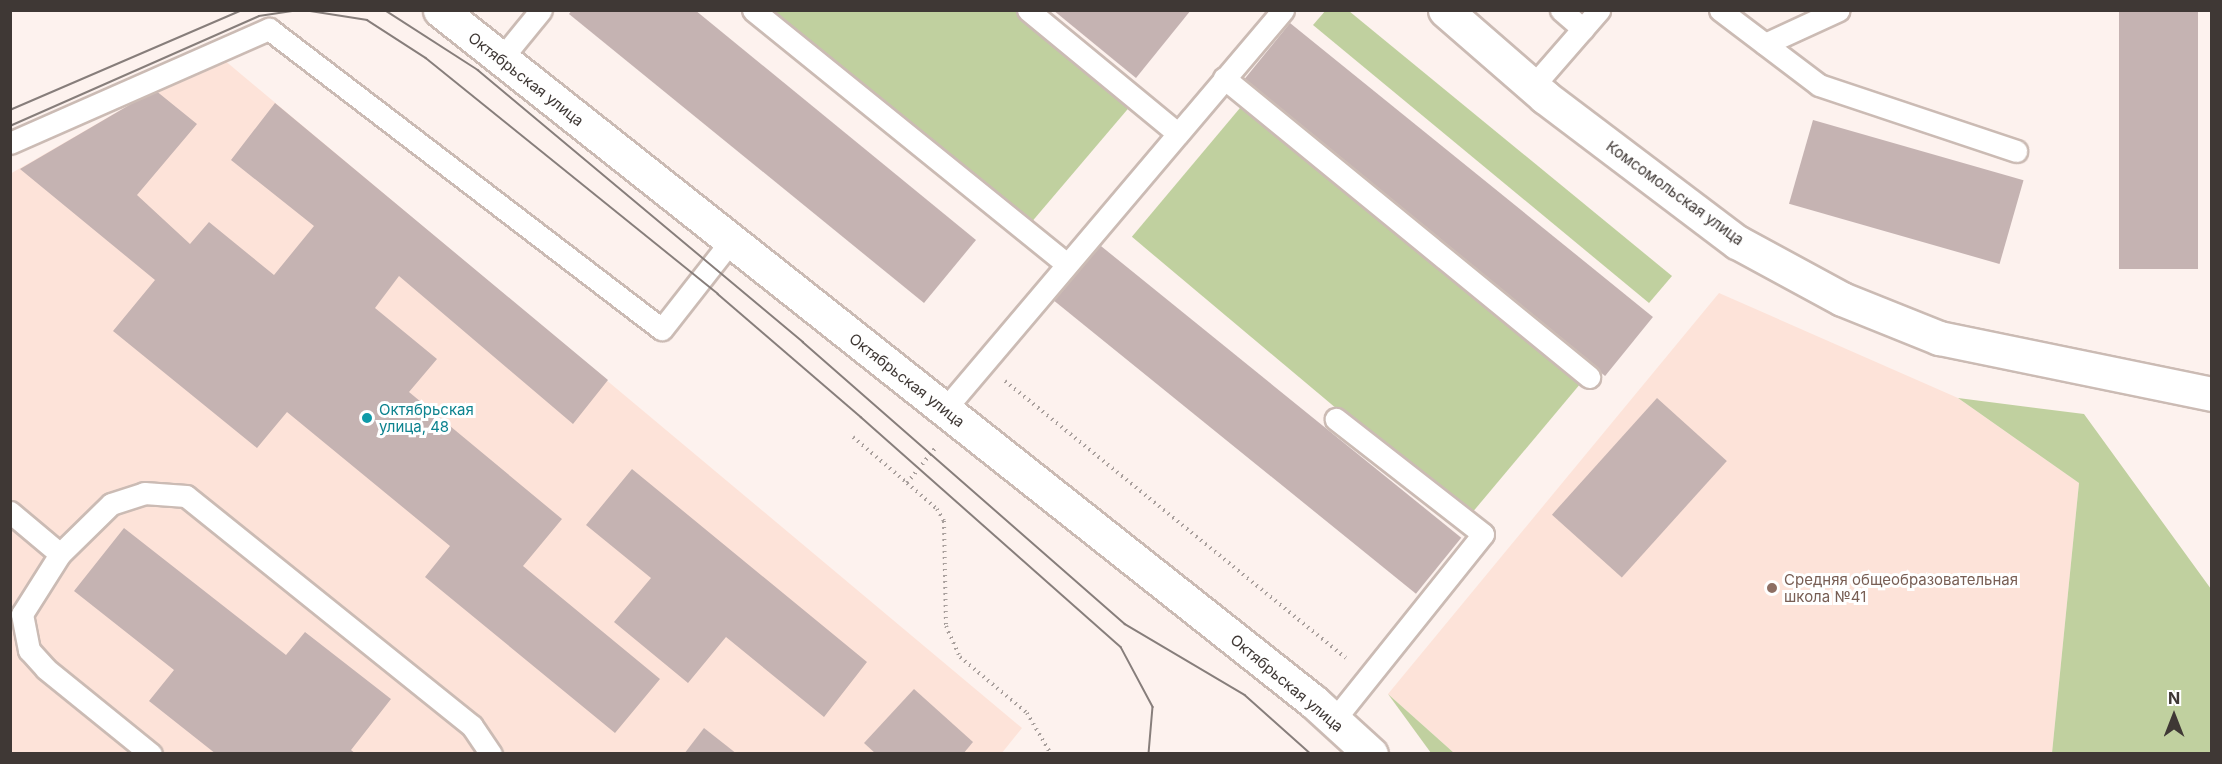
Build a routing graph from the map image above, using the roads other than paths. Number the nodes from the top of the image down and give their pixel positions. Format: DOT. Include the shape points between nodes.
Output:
graph roads {
  1 [pos="440,10"];
  2 [pos="541,10"];
  3 [pos="753,10"];
  4 [pos="1028,10"];
  5 [pos="1283,10"];
  6 [pos="1445,10"];
  7 [pos="1561,10"];
  8 [pos="1599,10"];
  9 [pos="1720,10"];
  10 [pos="1839,10"];
  11 [pos="1583,29"];
  12 [pos="1765,44"];
  13 [pos="501,59"];
  14 [pos="1224,78"];
  15 [pos="1533,87"];
  16 [pos="1177,133"];
  17 [pos="10,143"];
  18 [pos="2016,151"];
  19 [pos="731,241"];
  20 [pos="1067,264"];
  21 [pos="1588,377"];
  22 [pos="2211,394"];
  23 [pos="945,409"];
  24 [pos="1336,419"];
  25 [pos="10,512"];
  26 [pos="60,554"];
  27 [pos="1334,720"];
  28 [pos="152,753"];
  29 [pos="491,753"];
  30 [pos="1371,753"];
  1 -- 13 [label="street, Октябрьская улица"];
  2 -- 13 [label="lane"];
  3 -- 20 [label="lane"];
  4 -- 16 [label="lane"];
  5 -- 14 [label="lane"];
  6 -- 15 [label="street, Комсомольская улица"];
  7 -- 11 [label="lane"];
  8 -- 11 [label="lane"];
  9 -- 12 [label="lane"];
  10 -- 12 [label="lane"];
  11 -- 15 [label="lane"];
  12 -- 18 [label="lane" via="1819,85"];
  13 -- 19 [label="street, Октябрьская улица"];
  14 -- 16 [label="lane"];
  14 -- 21 [label="lane"];
  15 -- 22 [label="street, Комсомольская улица" via="1737,242 1842,299 1939,338"];
  16 -- 20 [label="lane"];
  17 -- 19 [label="lane" via="269,29 662,329"];
  19 -- 23 [label="street, Октябрьская улица"];
  20 -- 23 [label="lane"];
  23 -- 27 [label="street, Октябрьская улица"];
  24 -- 27 [label="lane" via="1483,534"];
  25 -- 26 [label="lane"];
  26 -- 28 [label="lane" via="22,614 29,650 46,669"];
  26 -- 29 [label="lane" via="111,504 144,493 186,496 472,726"];
  27 -- 30 [label="street, Октябрьская улица"];
}
